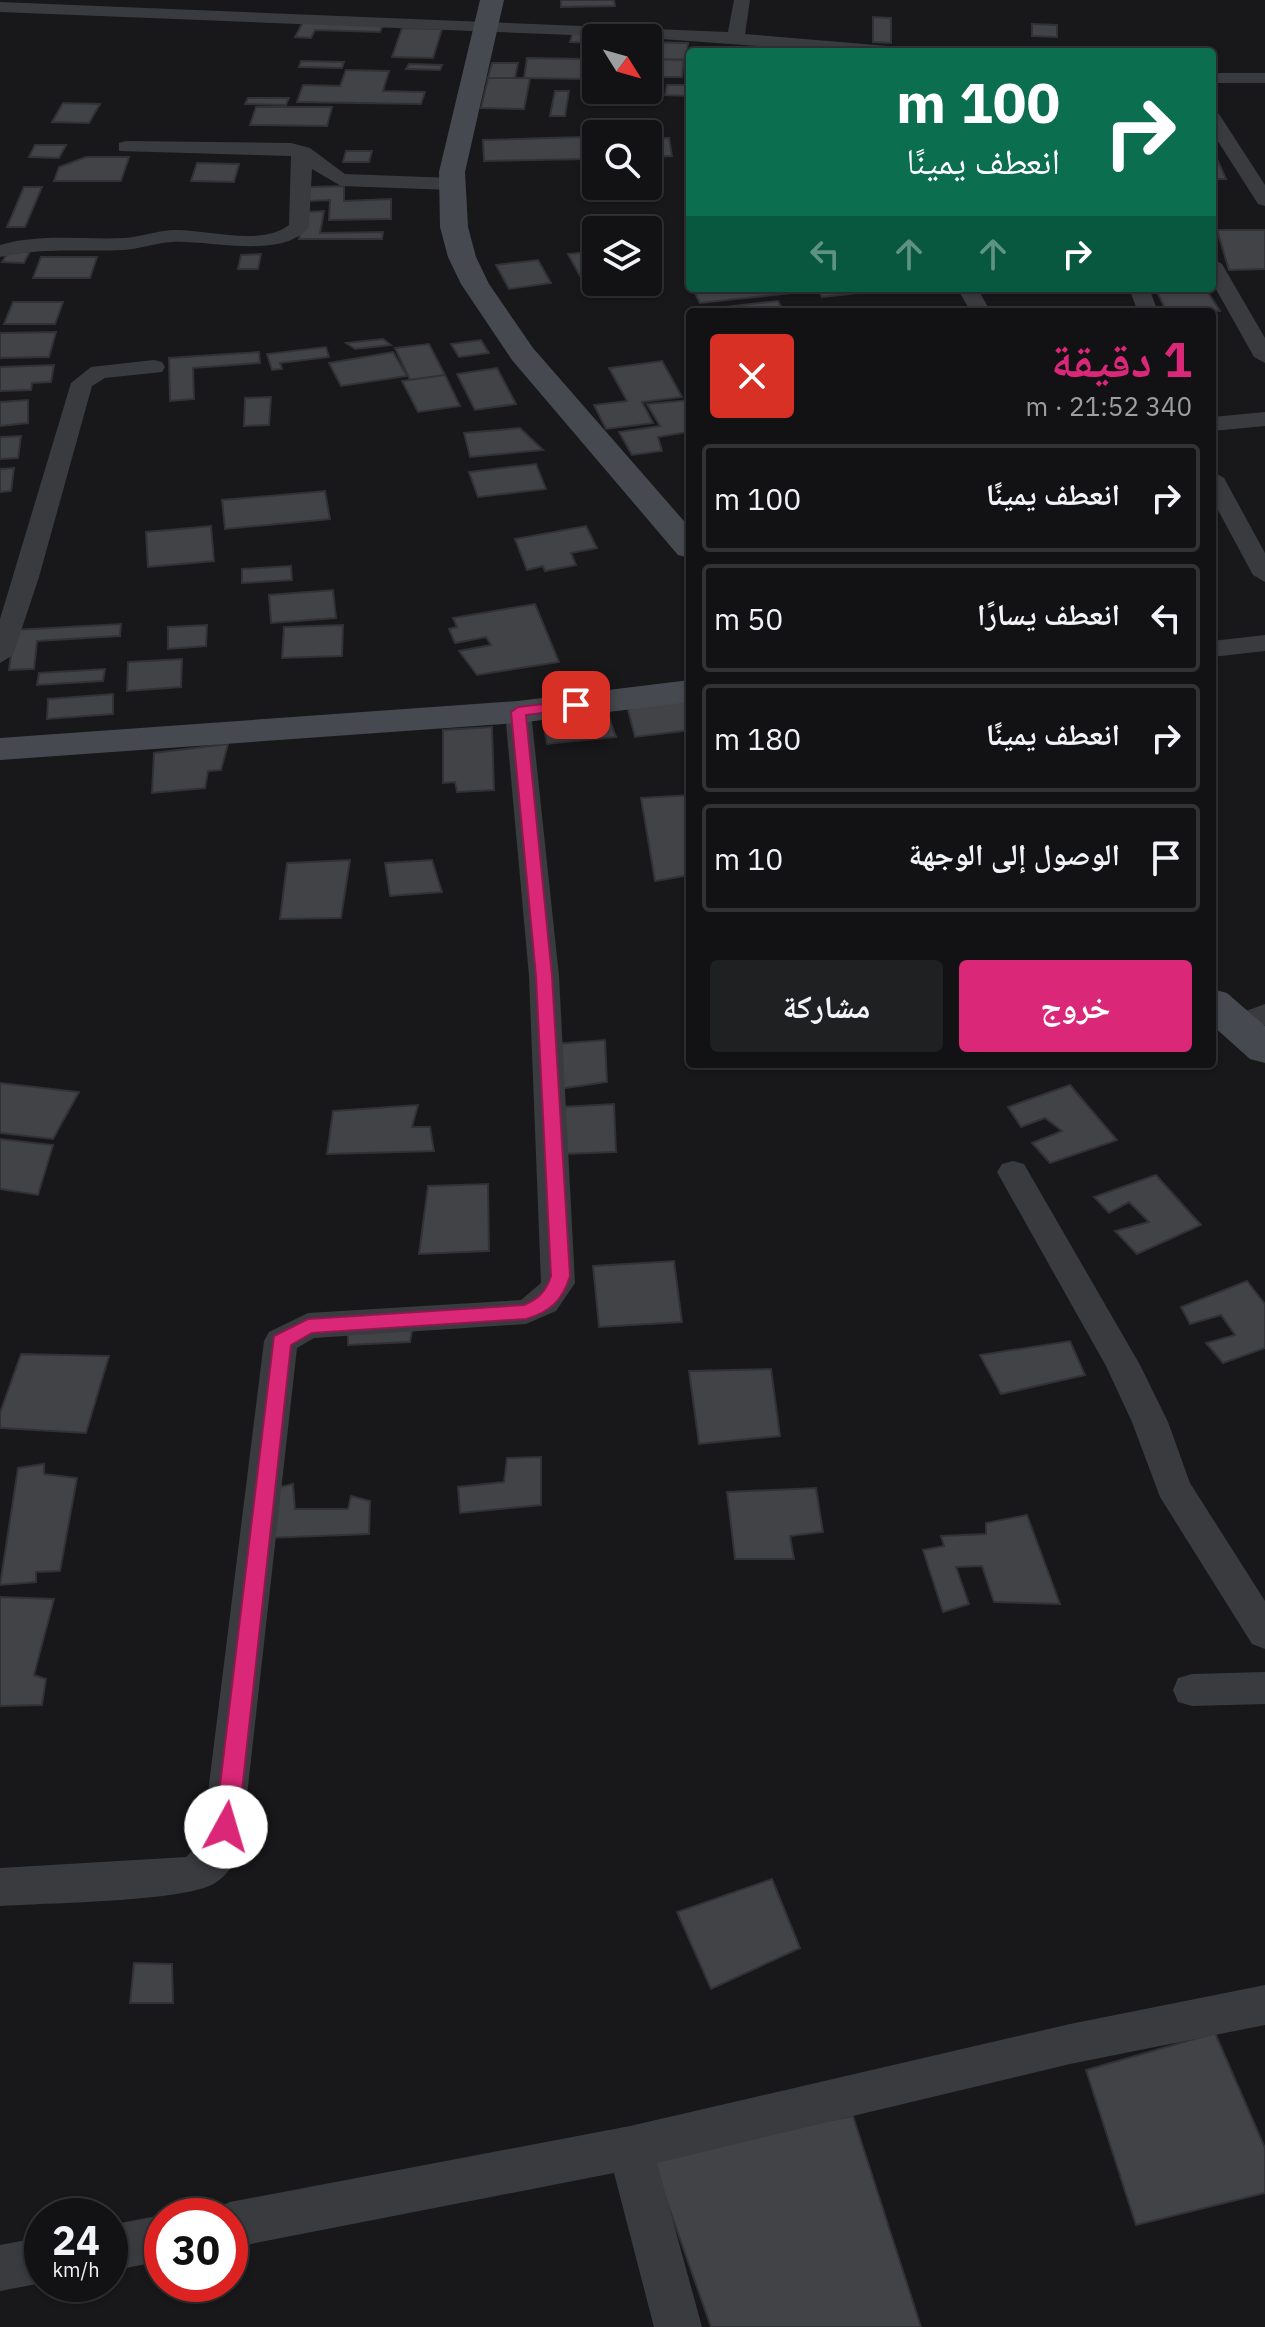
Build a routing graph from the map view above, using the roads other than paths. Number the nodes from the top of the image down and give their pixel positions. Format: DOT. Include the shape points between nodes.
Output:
graph roads {
  1 [pos="742,0"];
  2 [pos="0,7"];
  3 [pos="490,14"];
  4 [pos="736,38"];
  5 [pos="853,48"];
  6 [pos="1216,78"];
  7 [pos="1265,78"];
  8 [pos="1216,124"];
  9 [pos="126,147"];
  10 [pos="303,152"];
  11 [pos="452,184"];
  12 [pos="1265,200"];
  13 [pos="0,251"];
  14 [pos="1216,271"];
  15 [pos="1265,357"];
  16 [pos="154,367"];
  17 [pos="1265,419"];
  18 [pos="1216,424"];
  19 [pos="1216,485"];
  20 [pos="686,543"];
  21 [pos="1265,575"];
  22 [pos="1265,643"];
  23 [pos="1216,649"];
  24 [pos="0,655"];
  25 [pos="686,691"];
  26 [pos="518,712"];
  27 [pos="0,749"];
  28 [pos="1013,1172"];
  29 [pos="1265,1633"];
  30 [pos="1265,1688"];
  31 [pos="1192,1690"];
  32 [pos="0,1887"];
  33 [pos="1263,2011"];
  34 [pos="630,2148"];
  35 [pos="248,2222"];
  36 [pos="24,2263"];
  37 [pos="0,2268"];
  38 [pos="678,2327"];
  1 -- 4 [label="street"];
  2 -- 3 [label="street"];
  3 -- 4 [label="street"];
  3 -- 11 [label="street"];
  4 -- 5 [label="street"];
  6 -- 7 [label="street"];
  8 -- 12 [label="street"];
  9 -- 10 [label="street"];
  10 -- 11 [label="street" via="341,180"];
  10 -- 13 [label="street" via="299,227 289,236 174,236"];
  11 -- 20 [label="street" via="454,227 475,284 522,354"];
  14 -- 15 [label="street"];
  16 -- 24 [label="street" via="99,372 82,383"];
  17 -- 18 [label="street"];
  19 -- 21 [label="street"];
  22 -- 23 [label="street"];
  25 -- 26 [label="street"];
  26 -- 27 [label="street"];
  26 -- 32 [label="street" via="544,976 560,1276 556,1290 543,1305 526,1312 308,1326 281,1341 221,1849 201,1870 186,1875"];
  28 -- 29 [label="street" via="1123,1365 1173,1487"];
  30 -- 31 [label="street"];
  33 -- 34 [label="street" via="1070,2044"];
  34 -- 35 [label="street"];
  34 -- 38 [label="street"];
  36 -- 37 [label="street"];
}
